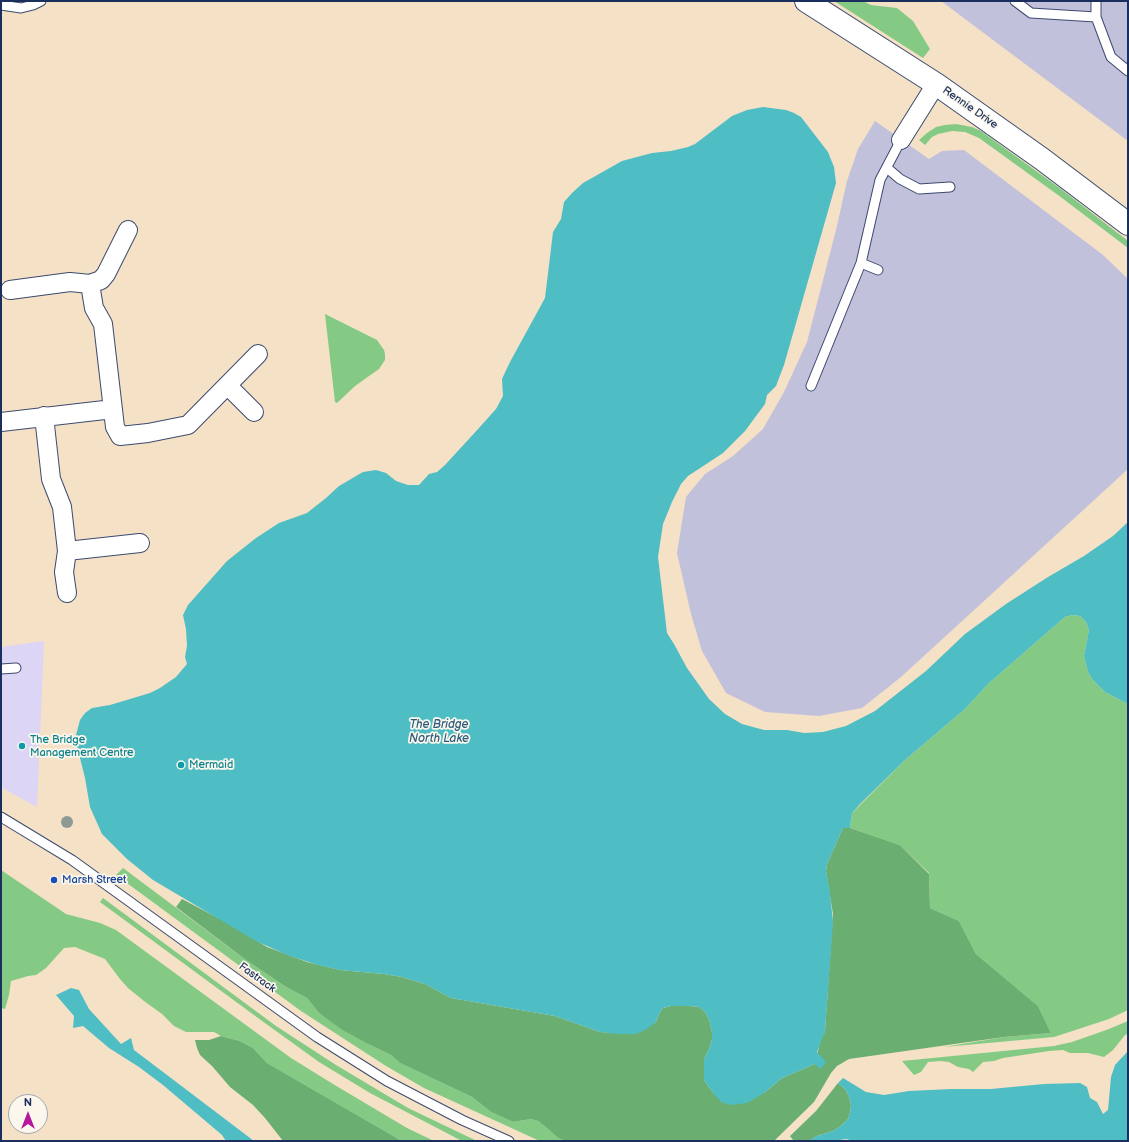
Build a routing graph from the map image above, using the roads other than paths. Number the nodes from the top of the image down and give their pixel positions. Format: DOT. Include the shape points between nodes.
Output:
graph roads {
  1 [pos="41,1"];
  2 [pos="806,1"];
  3 [pos="1015,1"];
  4 [pos="1096,1"];
  5 [pos="1,6"];
  6 [pos="1096,17"];
  7 [pos="1128,71"];
  8 [pos="936,84"];
  9 [pos="902,140"];
  10 [pos="886,168"];
  11 [pos="950,187"];
  12 [pos="1128,224"];
  13 [pos="128,230"];
  14 [pos="861,263"];
  15 [pos="878,270"];
  16 [pos="90,284"];
  17 [pos="10,290"];
  18 [pos="258,354"];
  19 [pos="228,386"];
  20 [pos="811,386"];
  21 [pos="113,409"];
  22 [pos="254,412"];
  23 [pos="44,416"];
  24 [pos="1,422"];
  25 [pos="140,543"];
  26 [pos="67,551"];
  27 [pos="67,593"];
  28 [pos="16,668"];
  29 [pos="1,669"];
  30 [pos="1,817"];
  31 [pos="509,1141"];
  1 -- 5 [label="lane" via="21,8"];
  2 -- 8 [label="street, Rennie Drive"];
  3 -- 6 [label="lane" via="1031,12"];
  4 -- 6 [label="lane"];
  6 -- 7 [label="lane" via="1110,57"];
  8 -- 9 [label="street"];
  8 -- 12 [label="street, Rennie Drive"];
  9 -- 10 [label="lane"];
  10 -- 11 [label="lane" via="919,189"];
  10 -- 14 [label="lane" via="880,180"];
  13 -- 16 [label="street" via="106,274"];
  14 -- 15 [label="lane"];
  14 -- 20 [label="lane"];
  16 -- 17 [label="street" via="70,282"];
  16 -- 21 [label="street" via="94,308 103,324"];
  18 -- 19 [label="street"];
  19 -- 21 [label="street" via="188,425 148,433 120,436 115,427"];
  19 -- 22 [label="street"];
  21 -- 23 [label="street"];
  23 -- 24 [label="street"];
  23 -- 26 [label="street" via="51,479 62,507"];
  25 -- 26 [label="street"];
  26 -- 27 [label="street" via="64,572"];
  28 -- 29 [label="lane"];
  30 -- 31 [label="lane, Fastrack" via="72,860 330,1045 387,1081"];
}
